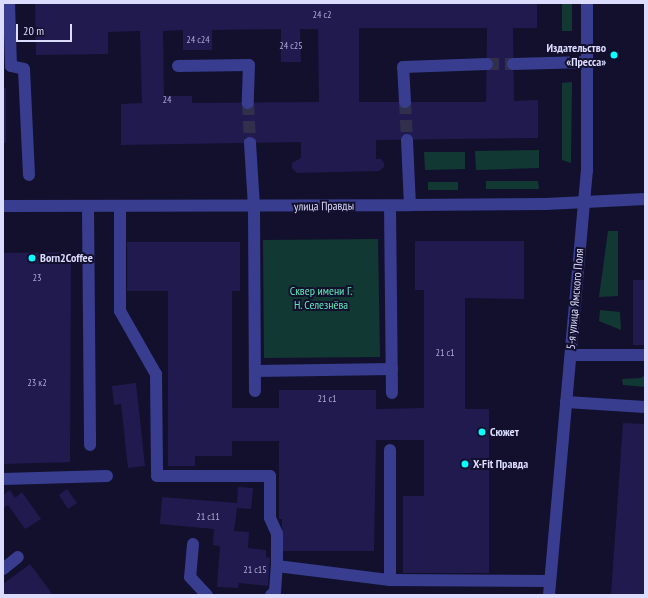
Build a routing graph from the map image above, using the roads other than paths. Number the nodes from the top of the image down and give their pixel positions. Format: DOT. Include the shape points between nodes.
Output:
graph roads {
  1 [pos="9,3"];
  2 [pos="587,3"];
  3 [pos="587,62"];
  4 [pos="487,64"];
  5 [pos="513,64"];
  6 [pos="178,66"];
  7 [pos="404,102"];
  8 [pos="248,103"];
  9 [pos="407,140"];
  10 [pos="250,143"];
  11 [pos="29,175"];
  12 [pos="645,199"];
  13 [pos="584,202"];
  14 [pos="410,205"];
  15 [pos="3,206"];
  16 [pos="390,206"];
  17 [pos="88,207"];
  18 [pos="120,207"];
  19 [pos="254,207"];
  20 [pos="571,355"];
  21 [pos="645,355"];
  22 [pos="392,369"];
  23 [pos="255,371"];
  24 [pos="255,391"];
  25 [pos="392,393"];
  26 [pos="566,402"];
  27 [pos="645,408"];
  28 [pos="90,445"];
  29 [pos="390,450"];
  30 [pos="107,476"];
  31 [pos="3,479"];
  32 [pos="193,544"];
  33 [pos="18,557"];
  34 [pos="277,566"];
  35 [pos="3,569"];
  36 [pos="390,580"];
  37 [pos="550,581"];
  38 [pos="208,595"];
  39 [pos="271,595"];
  40 [pos="549,595"];
  1 -- 11 [label="street" via="11,66 24,69"];
  2 -- 3 [label="street, 5-я улица Ямского Поля"];
  3 -- 5 [label="street"];
  3 -- 13 [label="street, 5-я улица Ямского Поля" via="587,171"];
  4 -- 7 [label="street" via="403,67"];
  6 -- 8 [label="street" via="249,65"];
  9 -- 14 [label="street"];
  10 -- 19 [label="street"];
  12 -- 13 [label="street, улица Правды"];
  13 -- 14 [label="street, улица Правды"];
  13 -- 20 [label="street, 5-я улица Ямского Поля"];
  14 -- 16 [label="street, улица Правды"];
  15 -- 17 [label="street, улица Правды"];
  16 -- 19 [label="street, улица Правды"];
  16 -- 22 [label="street"];
  17 -- 18 [label="street, улица Правды"];
  17 -- 28 [label="street"];
  18 -- 19 [label="street, улица Правды"];
  18 -- 34 [label="street" via="120,311 156,374 157,476 270,476 270,518 277,534"];
  19 -- 23 [label="street"];
  20 -- 21 [label="street"];
  20 -- 26 [label="street, 5-я улица Ямского Поля"];
  22 -- 23 [label="street"];
  22 -- 25 [label="street"];
  23 -- 24 [label="street"];
  26 -- 27 [label="street"];
  26 -- 37 [label="street, 5-я улица Ямского Поля"];
  29 -- 36 [label="street"];
  30 -- 31 [label="street"];
  32 -- 38 [label="street" via="190,577"];
  33 -- 35 [label="street"];
  34 -- 36 [label="street"];
  34 -- 39 [label="street" via="275,592"];
  36 -- 37 [label="street"];
  37 -- 40 [label="street, 5-я улица Ямского Поля"];
}
